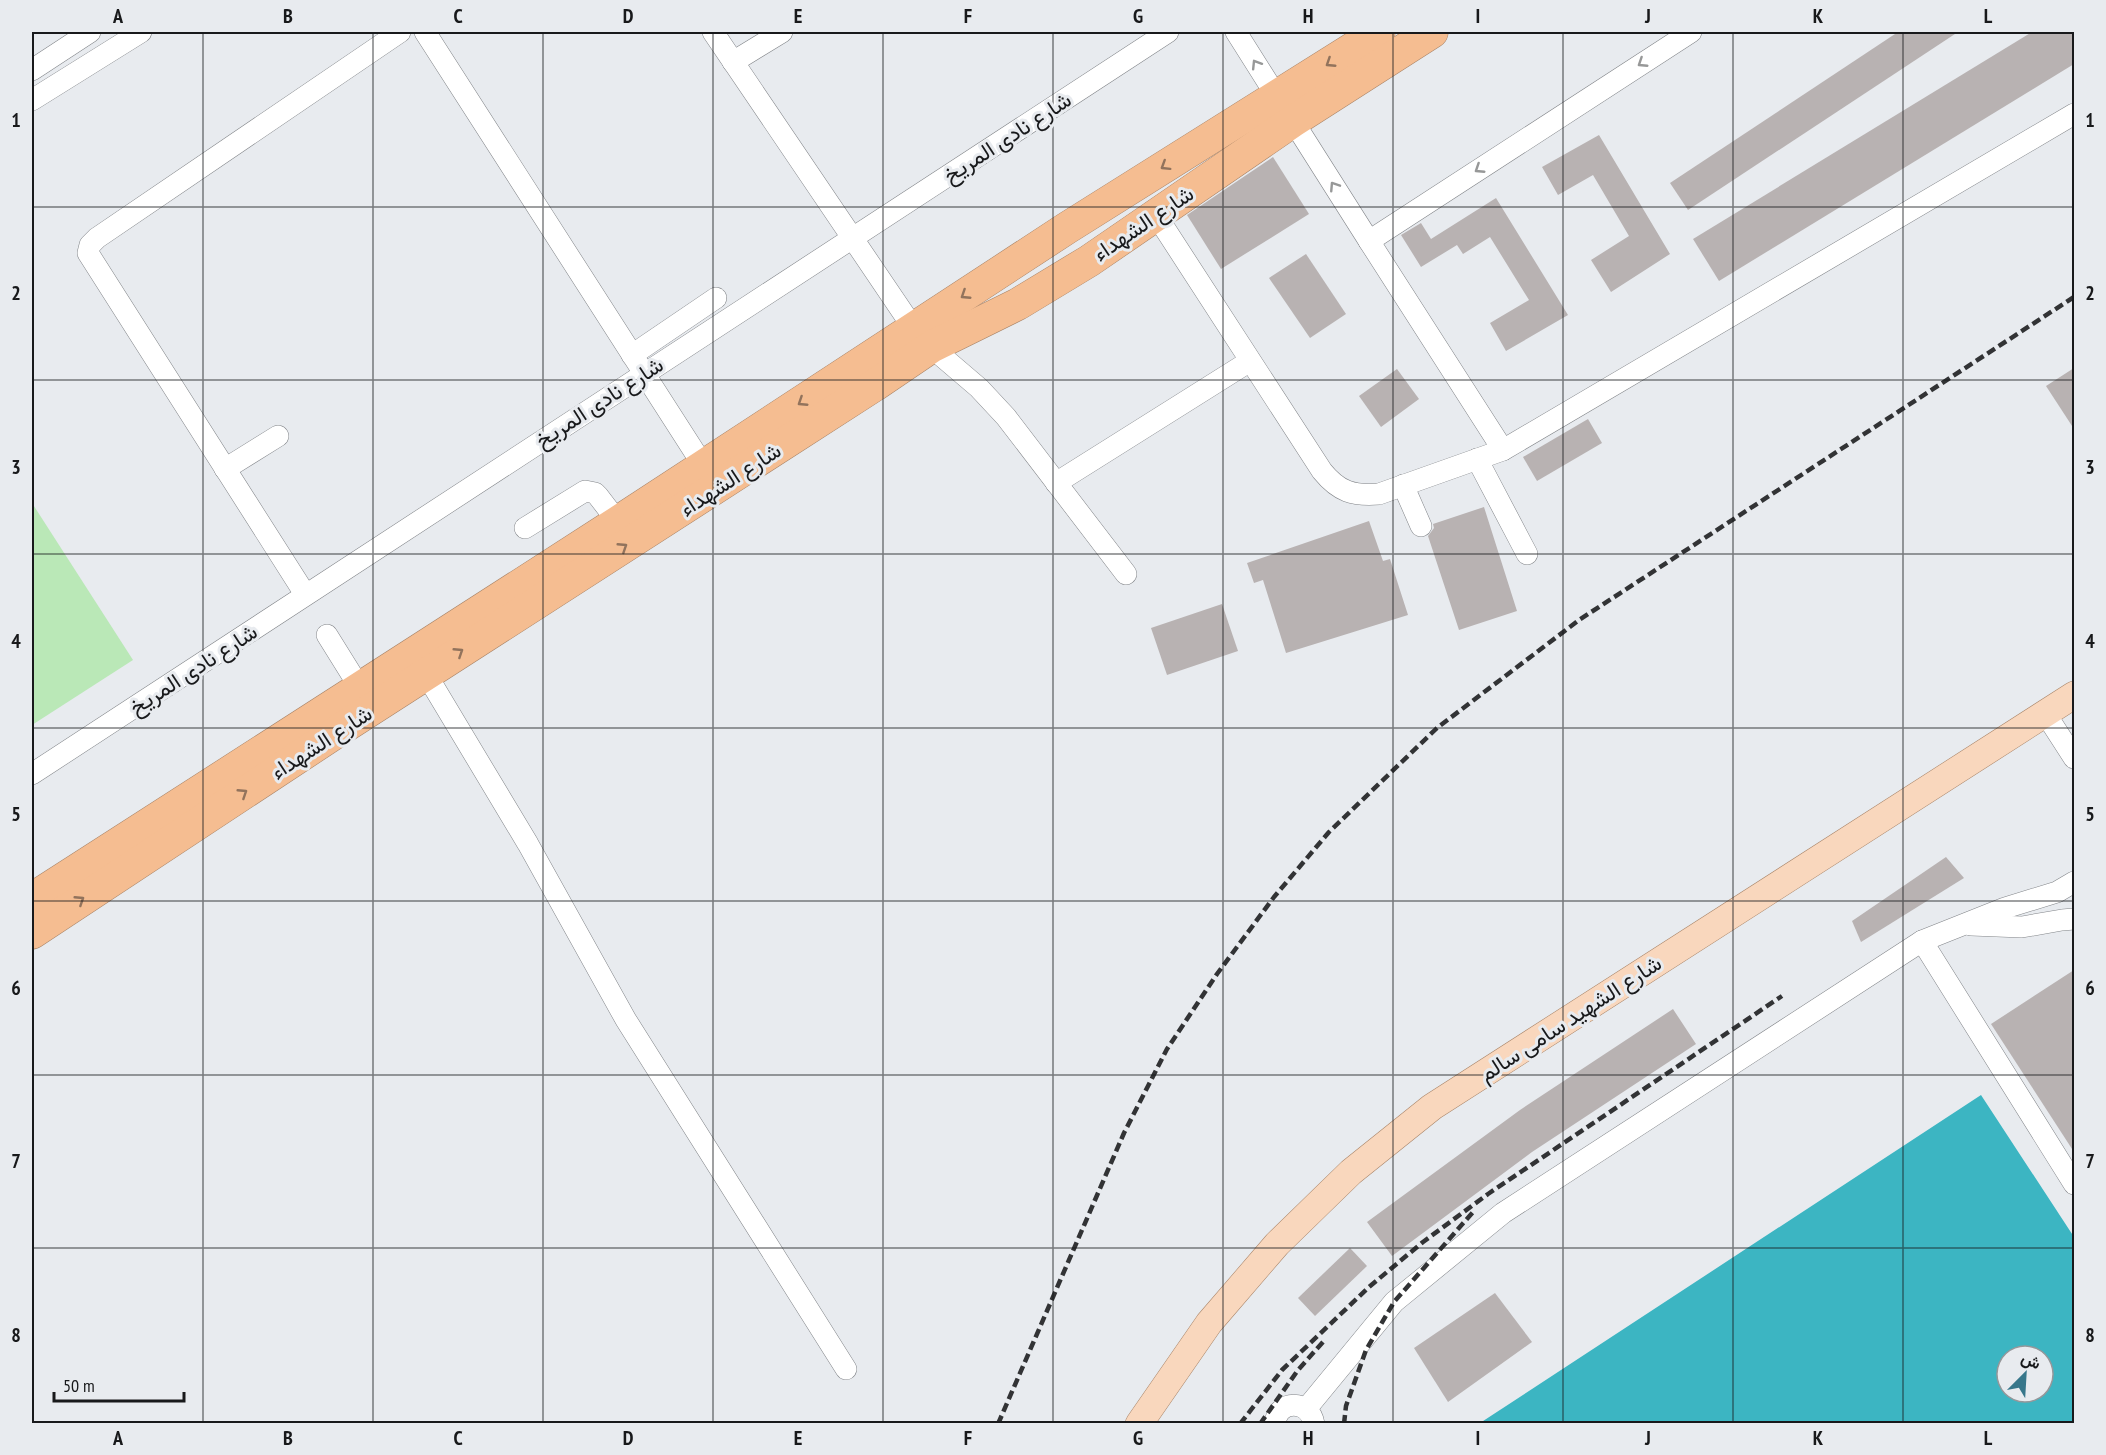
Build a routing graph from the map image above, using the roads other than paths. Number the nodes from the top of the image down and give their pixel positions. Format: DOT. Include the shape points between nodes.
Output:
graph roads {
  1 [pos="90,32"];
  2 [pos="141,32"];
  3 [pos="400,32"];
  4 [pos="425,32"];
  5 [pos="713,32"];
  6 [pos="782,32"];
  7 [pos="1168,32"];
  8 [pos="1236,32"];
  9 [pos="1691,32"];
  10 [pos="1375,33"];
  11 [pos="1428,33"];
  12 [pos="733,62"];
  13 [pos="32,70"];
  14 [pos="32,100"];
  15 [pos="1285,109"];
  16 [pos="2074,114"];
  17 [pos="1156,215"];
  18 [pos="1067,228"];
  19 [pos="853,237"];
  20 [pos="1369,240"];
  21 [pos="1089,261"];
  22 [pos="1002,271"];
  23 [pos="716,298"];
  24 [pos="1018,303"];
  25 [pos="923,338"];
  26 [pos="632,355"];
  27 [pos="1250,361"];
  28 [pos="644,373"];
  29 [pos="278,436"];
  30 [pos="1503,450"];
  31 [pos="1477,459"];
  32 [pos="225,469"];
  33 [pos="711,476"];
  34 [pos="1056,483"];
  35 [pos="1403,485"];
  36 [pos="618,522"];
  37 [pos="1421,526"];
  38 [pos="525,528"];
  39 [pos="1527,554"];
  40 [pos="1126,574"];
  41 [pos="305,594"];
  42 [pos="327,635"];
  43 [pos="426,674"];
  44 [pos="360,688"];
  45 [pos="2074,695"];
  46 [pos="2045,713"];
  47 [pos="2074,758"];
  48 [pos="32,774"];
  49 [pos="2074,882"];
  50 [pos="32,899"];
  51 [pos="2074,919"];
  52 [pos="1961,924"];
  53 [pos="32,933"];
  54 [pos="1922,941"];
  55 [pos="2072,1176"];
  56 [pos="846,1369"];
  57 [pos="1310,1416"];
  58 [pos="1139,1424"];
  59 [pos="1275,1424"];
  1 -- 13 [label="street"];
  2 -- 14 [label="street"];
  3 -- 32 [label="street" via="90,244 88,253 93,262"];
  4 -- 26 [label="street"];
  5 -- 12 [label="street"];
  6 -- 12 [label="street"];
  7 -- 19 [label="street, شارع نادى المريخ"];
  15 -- 8 [label="street, one-way"];
  9 -- 20 [label="street, one-way"];
  10 -- 15 [label="highway, شارع الشهداء, one-way"];
  11 -- 15 [label="highway, شارع الشهداء"];
  12 -- 19 [label="street"];
  15 -- 17 [label="highway, شارع الشهداء"];
  15 -- 18 [label="highway, شارع الشهداء, one-way"];
  20 -- 15 [label="street, one-way"];
  16 -- 30 [label="street"];
  17 -- 21 [label="highway, شارع الشهداء"];
  17 -- 27 [label="street"];
  18 -- 21 [label="highway" via="1072,248"];
  18 -- 22 [label="highway, شارع الشهداء"];
  19 -- 25 [label="street"];
  19 -- 28 [label="street, شارع نادى المريخ"];
  20 -- 30 [label="street"];
  21 -- 24 [label="highway, شارع الشهداء"];
  22 -- 24 [label="highway" via="1015,285"];
  22 -- 25 [label="highway, شارع الشهداء, one-way"];
  23 -- 26 [label="street"];
  24 -- 25 [label="highway, شارع الشهداء"];
  25 -- 33 [label="highway, شارع الشهداء"];
  25 -- 34 [label="street" via="990,399"];
  26 -- 28 [label="street"];
  27 -- 34 [label="street"];
  27 -- 35 [label="street" via="1332,484 1363,495"];
  28 -- 33 [label="street"];
  28 -- 41 [label="street, شارع نادى المريخ"];
  29 -- 32 [label="street"];
  30 -- 31 [label="street"];
  31 -- 35 [label="street"];
  31 -- 39 [label="street"];
  32 -- 41 [label="street"];
  33 -- 36 [label="highway, شارع الشهداء"];
  43 -- 33 [label="highway, شارع الشهداء, one-way"];
  34 -- 40 [label="street"];
  35 -- 37 [label="street"];
  36 -- 38 [label="street" via="595,492 585,490"];
  36 -- 44 [label="highway, شارع الشهداء"];
  41 -- 48 [label="street, شارع نادى المريخ"];
  42 -- 44 [label="street"];
  53 -- 43 [label="highway, شارع الشهداء, one-way"];
  43 -- 56 [label="street" via="528,844 626,1020"];
  44 -- 50 [label="highway, شارع الشهداء"];
  45 -- 46 [label="main road, شارع الشهيد سامى سالم"];
  46 -- 47 [label="street"];
  46 -- 58 [label="main road, شارع الشهيد سامى سالم" via="1432,1107 1351,1172 1277,1244 1209,1323"];
  49 -- 52 [label="street"];
  51 -- 52 [label="street" via="2022,927"];
  52 -- 54 [label="street"];
  54 -- 55 [label="street"];
  54 -- 57 [label="street" via="1503,1213 1394,1302"];
  57 -- 59 [label="street" via="1300,1405 1285,1407"];
}
